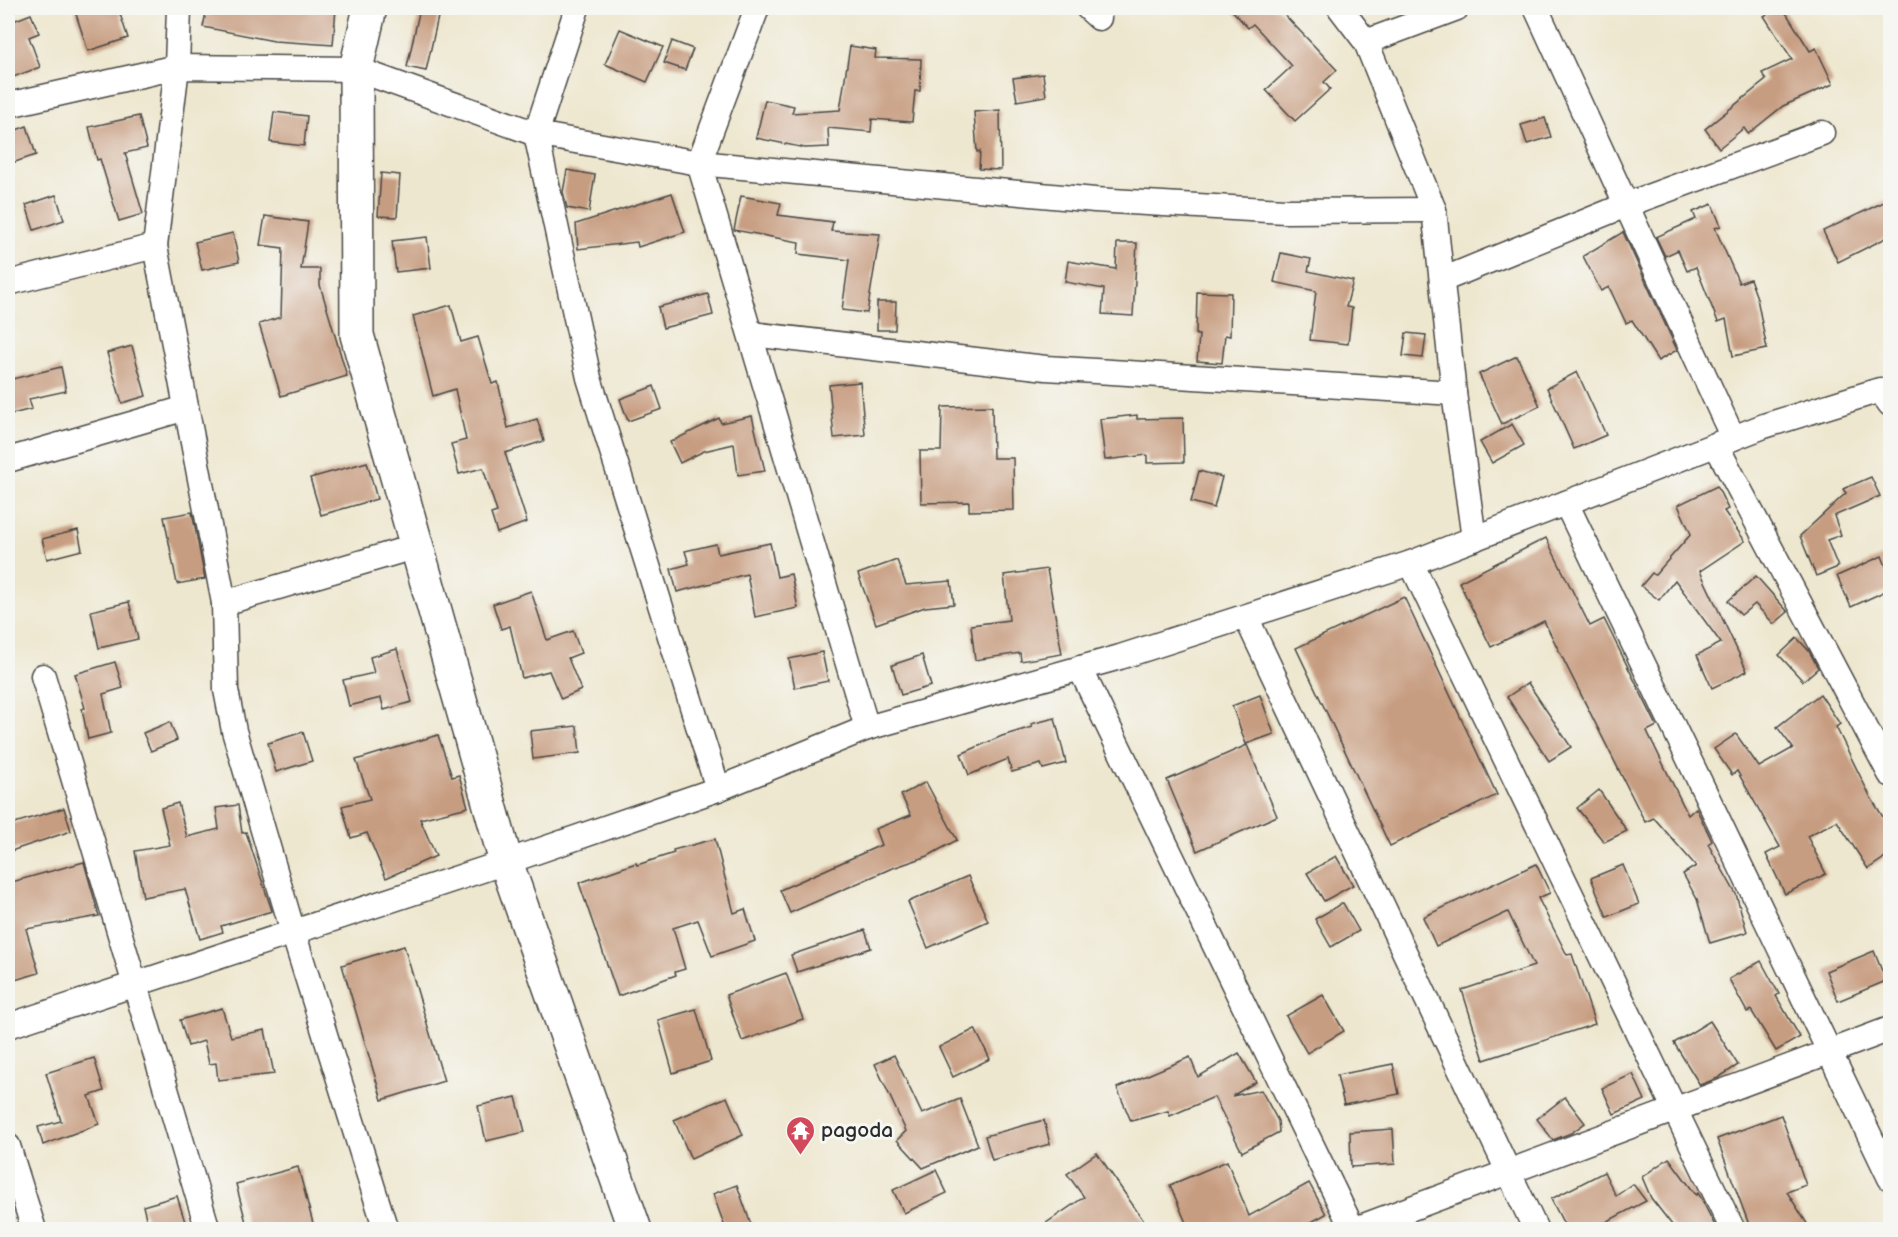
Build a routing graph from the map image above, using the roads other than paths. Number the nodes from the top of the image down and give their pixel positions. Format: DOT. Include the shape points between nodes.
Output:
graph roads {
  1 [pos="178,8"];
  2 [pos="370,8"];
  3 [pos="577,8"];
  4 [pos="757,8"];
  5 [pos="1340,8"];
  6 [pos="1457,8"];
  7 [pos="1536,8"];
  8 [pos="1366,42"];
  9 [pos="177,67"];
  10 [pos="356,69"];
  11 [pos="8,105"];
  12 [pos="1822,133"];
  13 [pos="536,134"];
  14 [pos="699,163"];
  15 [pos="1626,205"];
  16 [pos="1434,210"];
  17 [pos="155,246"];
  18 [pos="1442,280"];
  19 [pos="8,283"];
  20 [pos="751,334"];
  21 [pos="1454,393"];
  22 [pos="1890,404"];
  23 [pos="186,408"];
  24 [pos="1724,441"];
  25 [pos="8,460"];
  26 [pos="1566,503"];
  27 [pos="1474,539"];
  28 [pos="417,546"];
  29 [pos="1412,563"];
  30 [pos="224,603"];
  31 [pos="1246,617"];
  32 [pos="1080,668"];
  33 [pos="43,676"];
  34 [pos="867,728"];
  35 [pos="1890,774"];
  36 [pos="718,789"];
  37 [pos="506,862"];
  38 [pos="293,932"];
  39 [pos="137,983"];
  40 [pos="8,1026"];
  41 [pos="1890,1029"];
  42 [pos="1831,1052"];
  43 [pos="1675,1107"];
  44 [pos="8,1146"];
  45 [pos="1508,1173"];
  46 [pos="1890,1178"];
  47 [pos="34,1230"];
  48 [pos="208,1230"];
  49 [pos="386,1230"];
  50 [pos="635,1230"];
  51 [pos="1353,1230"];
  52 [pos="1536,1230"];
  53 [pos="1733,1230"];
  1 -- 9 [label="street"];
  2 -- 10 [label="main road"];
  3 -- 13 [label="street"];
  4 -- 14 [label="street"];
  5 -- 8 [label="street"];
  6 -- 8 [label="street"];
  7 -- 15 [label="street"];
  8 -- 16 [label="street"];
  9 -- 10 [label="street"];
  9 -- 11 [label="street"];
  9 -- 17 [label="street"];
  10 -- 13 [label="street"];
  10 -- 28 [label="main road" via="357,335"];
  12 -- 15 [label="street"];
  13 -- 14 [label="street"];
  13 -- 36 [label="street" via="589,378"];
  14 -- 16 [label="street" via="1095,200 1285,211"];
  14 -- 20 [label="street"];
  15 -- 18 [label="street"];
  15 -- 24 [label="street"];
  16 -- 18 [label="street"];
  17 -- 19 [label="street"];
  17 -- 23 [label="street"];
  18 -- 21 [label="street"];
  20 -- 21 [label="street" via="1046,368"];
  20 -- 34 [label="street"];
  21 -- 27 [label="street"];
  22 -- 24 [label="street" via="1880,390"];
  23 -- 25 [label="street"];
  23 -- 30 [label="street"];
  24 -- 26 [label="street"];
  24 -- 35 [label="street"];
  26 -- 27 [label="street"];
  26 -- 42 [label="street"];
  27 -- 29 [label="street"];
  28 -- 30 [label="street"];
  28 -- 37 [label="main road"];
  29 -- 31 [label="street"];
  29 -- 43 [label="street"];
  30 -- 38 [label="street" via="226,690 234,731"];
  31 -- 32 [label="street"];
  31 -- 45 [label="street"];
  32 -- 34 [label="street"];
  32 -- 51 [label="street"];
  33 -- 39 [label="street"];
  34 -- 36 [label="street"];
  36 -- 37 [label="street"];
  37 -- 38 [label="street"];
  37 -- 50 [label="main road"];
  38 -- 39 [label="street"];
  38 -- 49 [label="street"];
  39 -- 40 [label="street"];
  39 -- 48 [label="street"];
  41 -- 42 [label="street"];
  42 -- 43 [label="street"];
  42 -- 46 [label="street"];
  43 -- 45 [label="street"];
  43 -- 53 [label="street"];
  44 -- 47 [label="street"];
  45 -- 51 [label="street"];
  45 -- 52 [label="street"];
}
